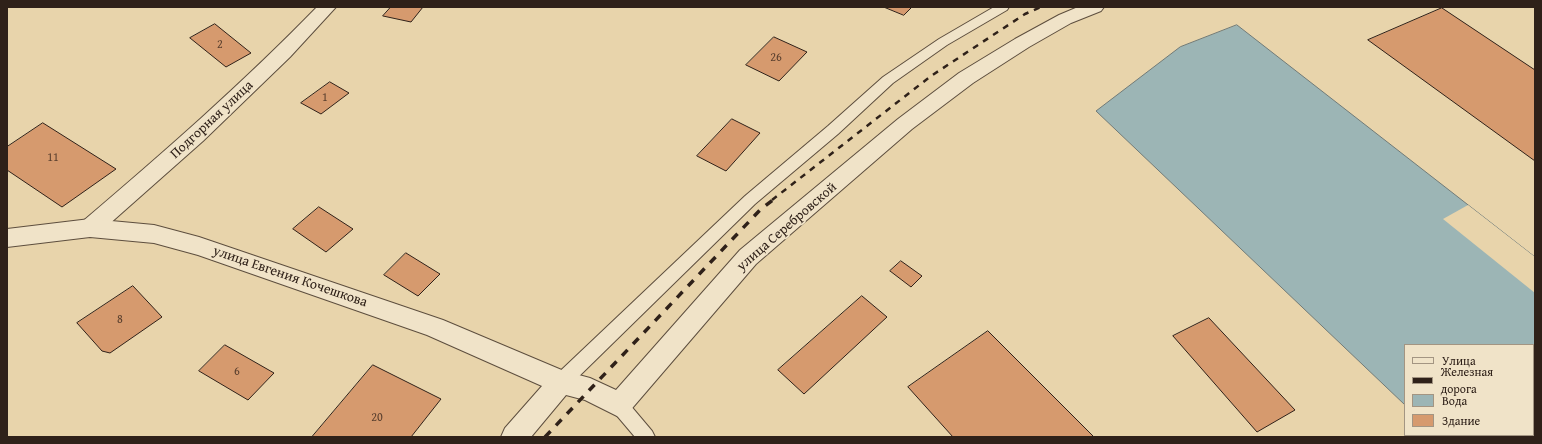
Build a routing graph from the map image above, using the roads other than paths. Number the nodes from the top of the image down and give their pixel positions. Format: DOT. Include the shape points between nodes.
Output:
graph roads {
  1 [pos="327,7"];
  2 [pos="1003,7"];
  3 [pos="1095,7"];
  4 [pos="90,228"];
  5 [pos="7,238"];
  6 [pos="562,382"];
  7 [pos="619,406"];
  8 [pos="514,437"];
  9 [pos="646,437"];
  1 -- 4 [label="street, Подгорная улица" via="196,136"];
  2 -- 6 [label="lane" via="943,42 888,80 750,200"];
  3 -- 7 [label="street, улица Серебровской" via="1065,19 1022,43 966,78 905,124 748,257"];
  4 -- 5 [label="street, улица Евгения Кочешкова"];
  4 -- 6 [label="street, улица Евгения Кочешкова" via="154,234 199,246 434,326"];
  6 -- 7 [label="street" via="590,390"];
  6 -- 8 [label="street"];
  7 -- 9 [label="lane"];
}
